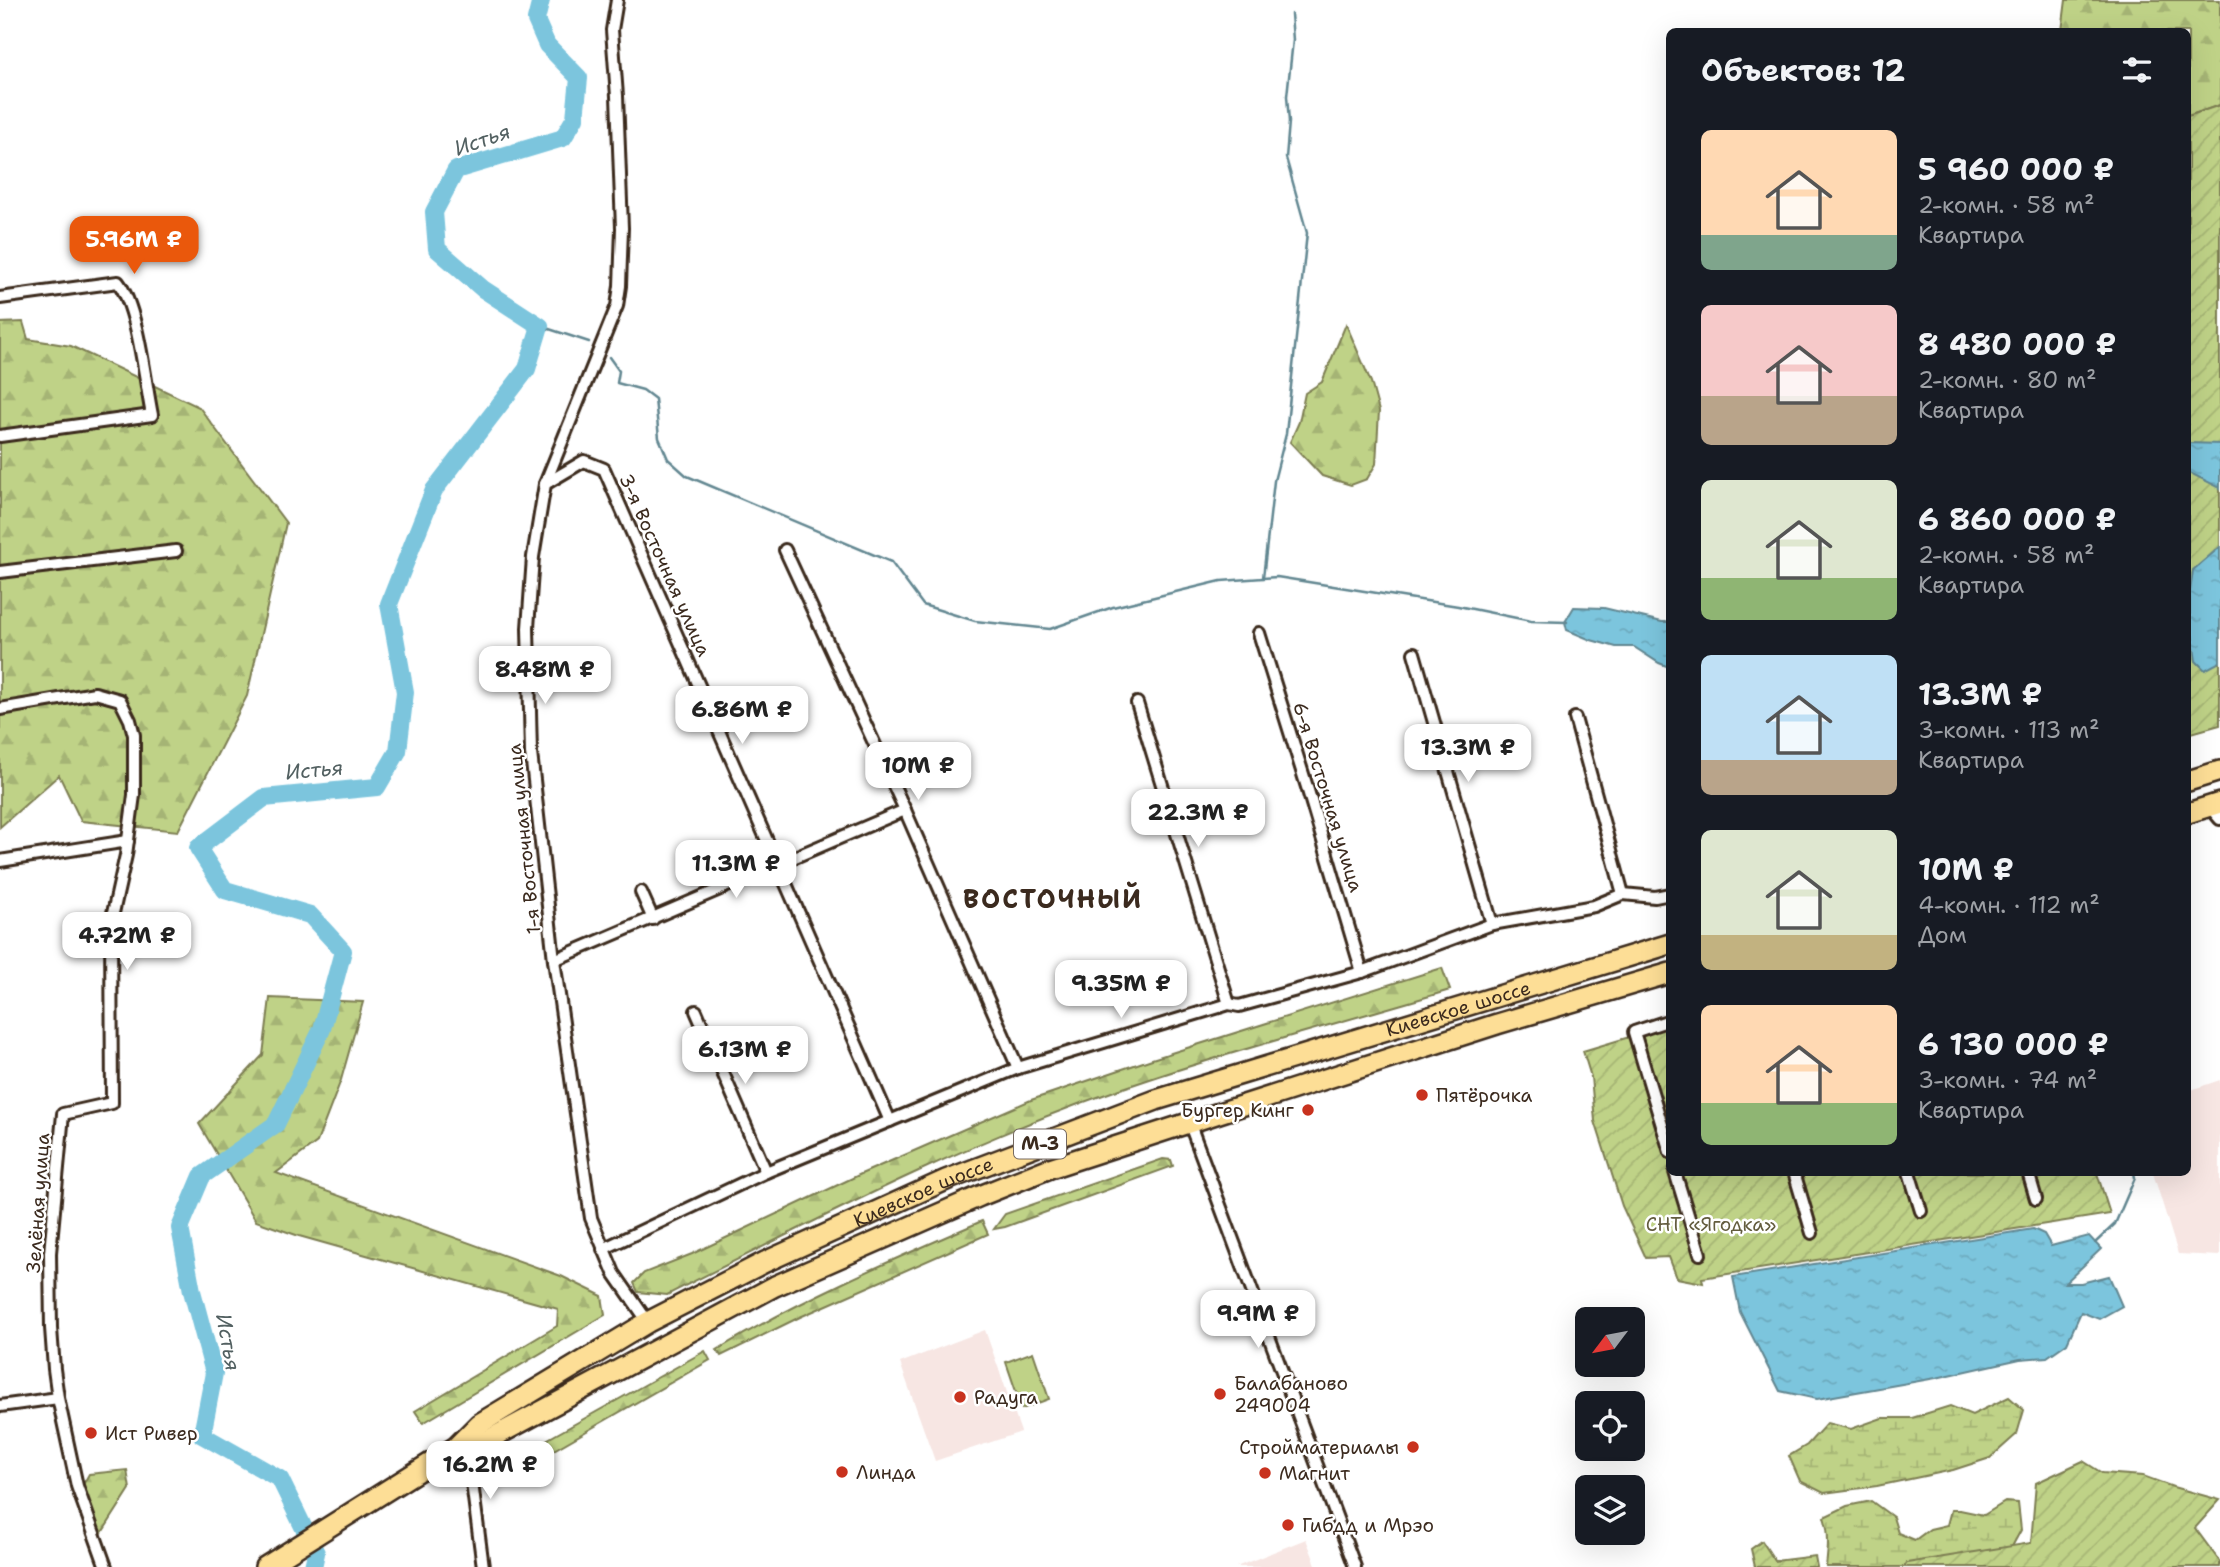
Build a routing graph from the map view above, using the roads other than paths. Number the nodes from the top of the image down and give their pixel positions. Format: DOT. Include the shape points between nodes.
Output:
graph roads {
  1 [pos="617,0"];
  2 [pos="0,298"];
  3 [pos="0,436"];
  4 [pos="545,484"];
  5 [pos="785,550"];
  6 [pos="176,551"];
  7 [pos="0,572"];
  8 [pos="1259,633"];
  9 [pos="1414,653"];
  10 [pos="1137,703"];
  11 [pos="0,709"];
  12 [pos="1575,718"];
  13 [pos="2220,771"];
  14 [pos="2191,780"];
  15 [pos="2216,809"];
  16 [pos="905,810"];
  17 [pos="2191,813"];
  18 [pos="128,841"];
  19 [pos="0,861"];
  20 [pos="776,865"];
  21 [pos="641,892"];
  22 [pos="1623,894"];
  23 [pos="1666,895"];
  24 [pos="653,919"];
  25 [pos="1492,924"];
  26 [pos="1666,945"];
  27 [pos="554,960"];
  28 [pos="1362,972"];
  29 [pos="1666,974"];
  30 [pos="1229,1004"];
  31 [pos="696,1012"];
  32 [pos="1666,1021"];
  33 [pos="1018,1068"];
  34 [pos="890,1121"];
  35 [pos="1189,1122"];
  36 [pos="1666,1139"];
  37 [pos="766,1172"];
  38 [pos="967,1172"];
  39 [pos="1676,1176"];
  40 [pos="1795,1176"];
  41 [pos="1910,1176"];
  42 [pos="2029,1176"];
  43 [pos="979,1196"];
  44 [pos="2036,1199"];
  45 [pos="1921,1211"];
  46 [pos="1812,1233"];
  47 [pos="603,1249"];
  48 [pos="1700,1254"];
  49 [pos="648,1322"];
  50 [pos="58,1398"];
  51 [pos="0,1406"];
  52 [pos="456,1447"];
  53 [pos="268,1565"];
  54 [pos="106,1567"];
  55 [pos="483,1567"];
  56 [pos="1355,1567"];
  1 -- 4 [label="street, 1-я Восточная улица" via="612,30 622,228 620,286 617,306"];
  2 -- 3 [label="street" via="118,282 134,318 152,415"];
  4 -- 20 [label="street, 3-я Восточная улица" via="584,461 604,469"];
  4 -- 27 [label="street, 1-я Восточная улица" via="528,628 530,753"];
  5 -- 16 [label="street"];
  6 -- 7 [label="street"];
  8 -- 28 [label="street, 6-я Восточная улица"];
  9 -- 25 [label="street"];
  10 -- 30 [label="street"];
  11 -- 18 [label="street" via="95,693 120,700 134,735"];
  12 -- 22 [label="street"];
  13 -- 14 [label="highway"];
  15 -- 17 [label="highway"];
  16 -- 20 [label="street"];
  16 -- 33 [label="street"];
  18 -- 19 [label="street"];
  18 -- 50 [label="street, Зелёная улица" via="111,922 111,1103 63,1114 50,1253"];
  20 -- 24 [label="street"];
  20 -- 34 [label="street, 3-я Восточная улица"];
  21 -- 24 [label="street"];
  22 -- 23 [label="street"];
  22 -- 25 [label="street" via="1594,906"];
  24 -- 27 [label="street"];
  25 -- 28 [label="street"];
  26 -- 38 [label="highway, Киевское шоссе / М-3" via="1156,1100"];
  27 -- 47 [label="street, 1-я Восточная улица" via="591,1218"];
  28 -- 30 [label="street" via="1239,1006"];
  29 -- 35 [label="highway, Киевское шоссе / М-3"];
  30 -- 33 [label="street"];
  31 -- 37 [label="street"];
  32 -- 36 [label="street" via="1634,1032"];
  33 -- 34 [label="street"];
  34 -- 37 [label="street"];
  35 -- 43 [label="highway, Киевское шоссе / М-3"];
  35 -- 56 [label="street"];
  37 -- 47 [label="street"];
  38 -- 43 [label="highway" via="958,1185 967,1195"];
  38 -- 49 [label="highway, Киевское шоссе / М-3" via="765,1262"];
  39 -- 48 [label="street"];
  40 -- 46 [label="street"];
  41 -- 45 [label="street"];
  42 -- 44 [label="street"];
  43 -- 52 [label="highway, Киевское шоссе / М-3" via="775,1286 488,1440"];
  47 -- 49 [label="street, 1-я Восточная улица"];
  49 -- 52 [label="highway, Киевское шоссе / М-3" via="480,1424"];
  50 -- 51 [label="street"];
  50 -- 54 [label="street, Зелёная улица" via="77,1486"];
  52 -- 53 [label="highway, Киевское шоссе / М-3"];
  52 -- 55 [label="street" via="471,1475"];
}
